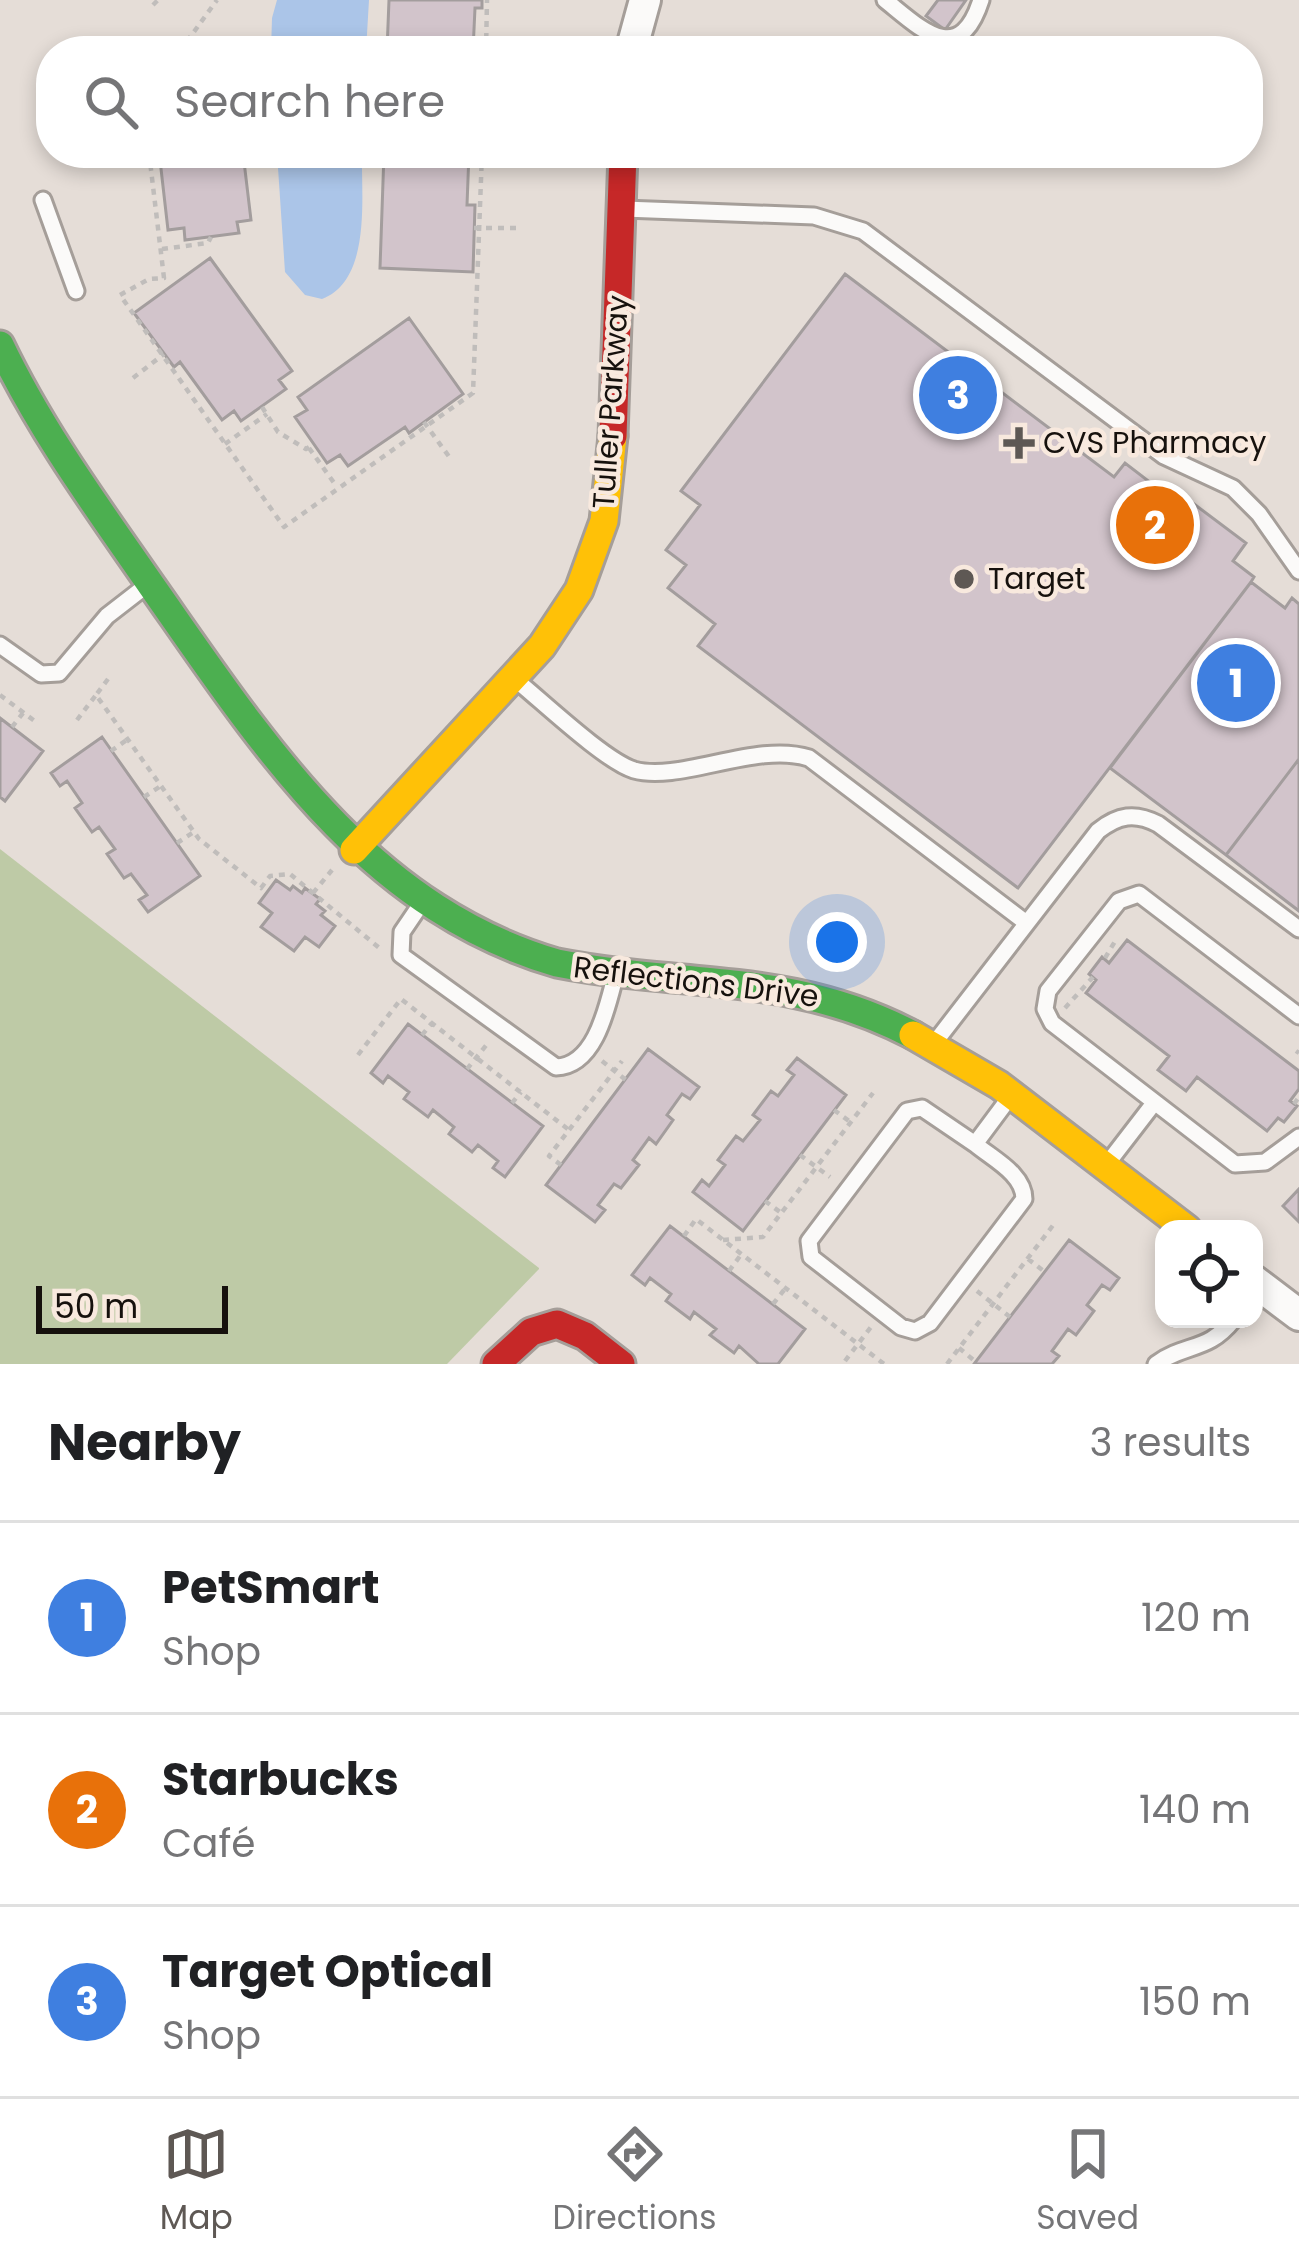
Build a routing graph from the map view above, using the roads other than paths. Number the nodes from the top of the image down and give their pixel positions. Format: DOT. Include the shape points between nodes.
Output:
graph roads {
  1 [pos="644,0"];
  2 [pos="885,0"];
  3 [pos="981,0"];
  4 [pos="635,36"];
  5 [pos="931,36"];
  6 [pos="952,36"];
  7 [pos="622,168"];
  8 [pos="44,200"];
  9 [pos="621,209"];
  10 [pos="76,291"];
  11 [pos="0,345"];
  12 [pos="1299,571"];
  13 [pos="150,583"];
  14 [pos="0,645"];
  15 [pos="513,678"];
  16 [pos="354,850"];
  17 [pos="423,903"];
  18 [pos="1025,922"];
  19 [pos="1299,929"];
  20 [pos="616,974"];
  21 [pos="1299,1016"];
  22 [pos="934,1044"];
  23 [pos="1012,1094"];
  24 [pos="1154,1103"];
  25 [pos="1299,1137"];
  26 [pos="975,1144"];
  27 [pos="1106,1166"];
  28 [pos="1175,1220"];
  29 [pos="1263,1292"];
  30 [pos="1299,1316"];
  31 [pos="1226,1328"];
  32 [pos="496,1364"];
  33 [pos="621,1364"];
  34 [pos="1156,1364"];
  1 -- 4 [label="street"];
  2 -- 5 [label="lane"];
  3 -- 6 [label="lane"];
  7 -- 9 [label="street, Tuller Parkway"];
  8 -- 10 [label="lane"];
  9 -- 12 [label="lane" via="814,216 863,231 1164,456 1233,488"];
  9 -- 15 [label="street, Tuller Parkway" via="604,521 579,590"];
  11 -- 13 [label="street, Reflections Drive" via="40,425"];
  13 -- 14 [label="lane" via="107,616 59,674 41,674"];
  13 -- 16 [label="street, Reflections Drive" via="299,790"];
  15 -- 16 [label="street, Tuller Parkway"];
  15 -- 18 [label="lane" via="631,769 773,754 808,758"];
  16 -- 17 [label="street, Reflections Drive"];
  17 -- 20 [label="street, Reflections Drive" via="524,953"];
  17 -- 20 [label="lane" via="402,932 401,955 556,1067 575,1063 587,1048"];
  18 -- 19 [label="lane" via="1098,831 1134,815 1158,824"];
  18 -- 22 [label="lane"];
  20 -- 22 [label="street, Reflections Drive" via="818,996"];
  21 -- 24 [label="lane" via="1146,897 1119,902 1048,991 1045,1009 1052,1023"];
  22 -- 23 [label="street, Reflections Drive"];
  23 -- 26 [label="lane"];
  23 -- 27 [label="street, Reflections Drive"];
  24 -- 25 [label="lane" via="1240,1166 1274,1158"];
  24 -- 27 [label="lane"];
  26 -- 26 [label="lane" via="929,1112 915,1108 902,1117 809,1241 816,1262 908,1330 923,1328 1025,1192"];
  27 -- 28 [label="street, Reflections Drive"];
  29 -- 30 [label="street"];
  31 -- 34 [label="lane" via="1213,1342"];
  32 -- 33 [label="street" via="534,1328 552,1323 569,1325"];
}
